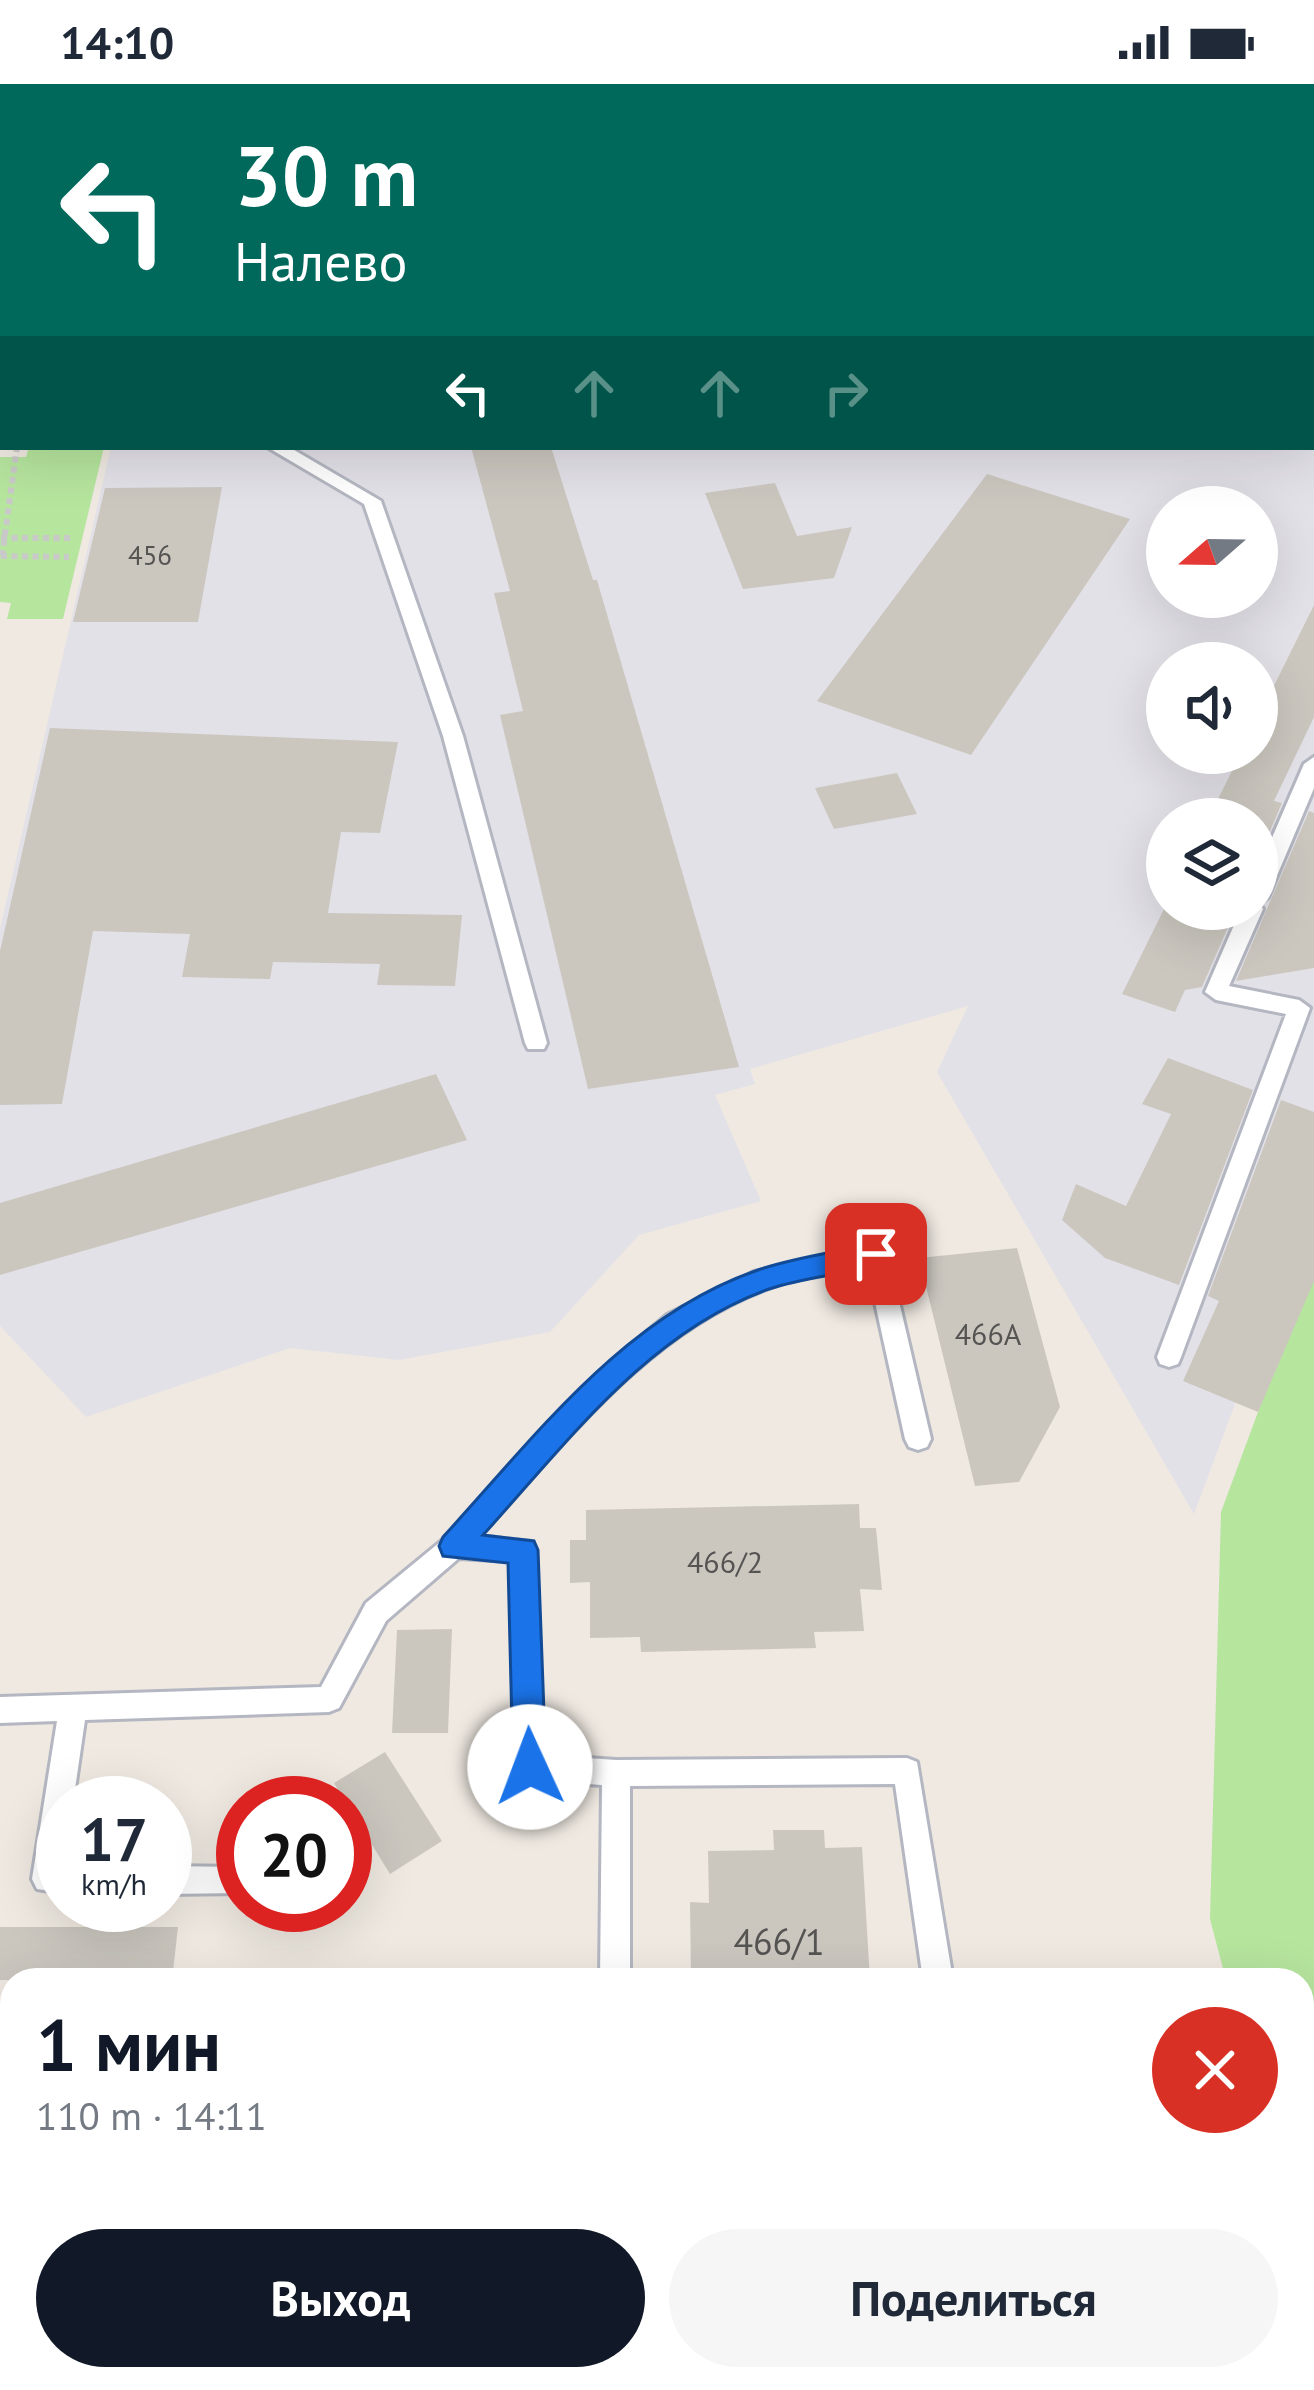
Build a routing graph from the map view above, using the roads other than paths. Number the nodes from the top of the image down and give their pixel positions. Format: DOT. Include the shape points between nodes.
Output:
graph roads {
  1 [pos="281,450"];
  2 [pos="1314,764"];
  3 [pos="1278,849"];
  4 [pos="1243,930"];
  5 [pos="536,1043"];
  6 [pos="1169,1357"];
  7 [pos="918,1439"];
  8 [pos="454,1546"];
  9 [pos="0,1710"];
  10 [pos="73,1710"];
  11 [pos="616,1773"];
  12 [pos="62,1776"];
  13 [pos="615,1968"];
  14 [pos="936,1968"];
  1 -- 5 [label="lane" via="372,501 453,736"];
  2 -- 3 [label="lane"];
  4 -- 6 [label="lane" via="1216,992 1299,1008"];
  7 -- 8 [label="lane" via="876,1254 763,1280 676,1322 604,1382"];
  8 -- 10 [label="lane" via="376,1612 329,1700"];
  8 -- 11 [label="lane" via="523,1550 530,1767"];
  9 -- 10 [label="lane"];
  10 -- 12 [label="lane"];
  11 -- 13 [label="lane"];
  11 -- 14 [label="lane" via="907,1772"];
}
